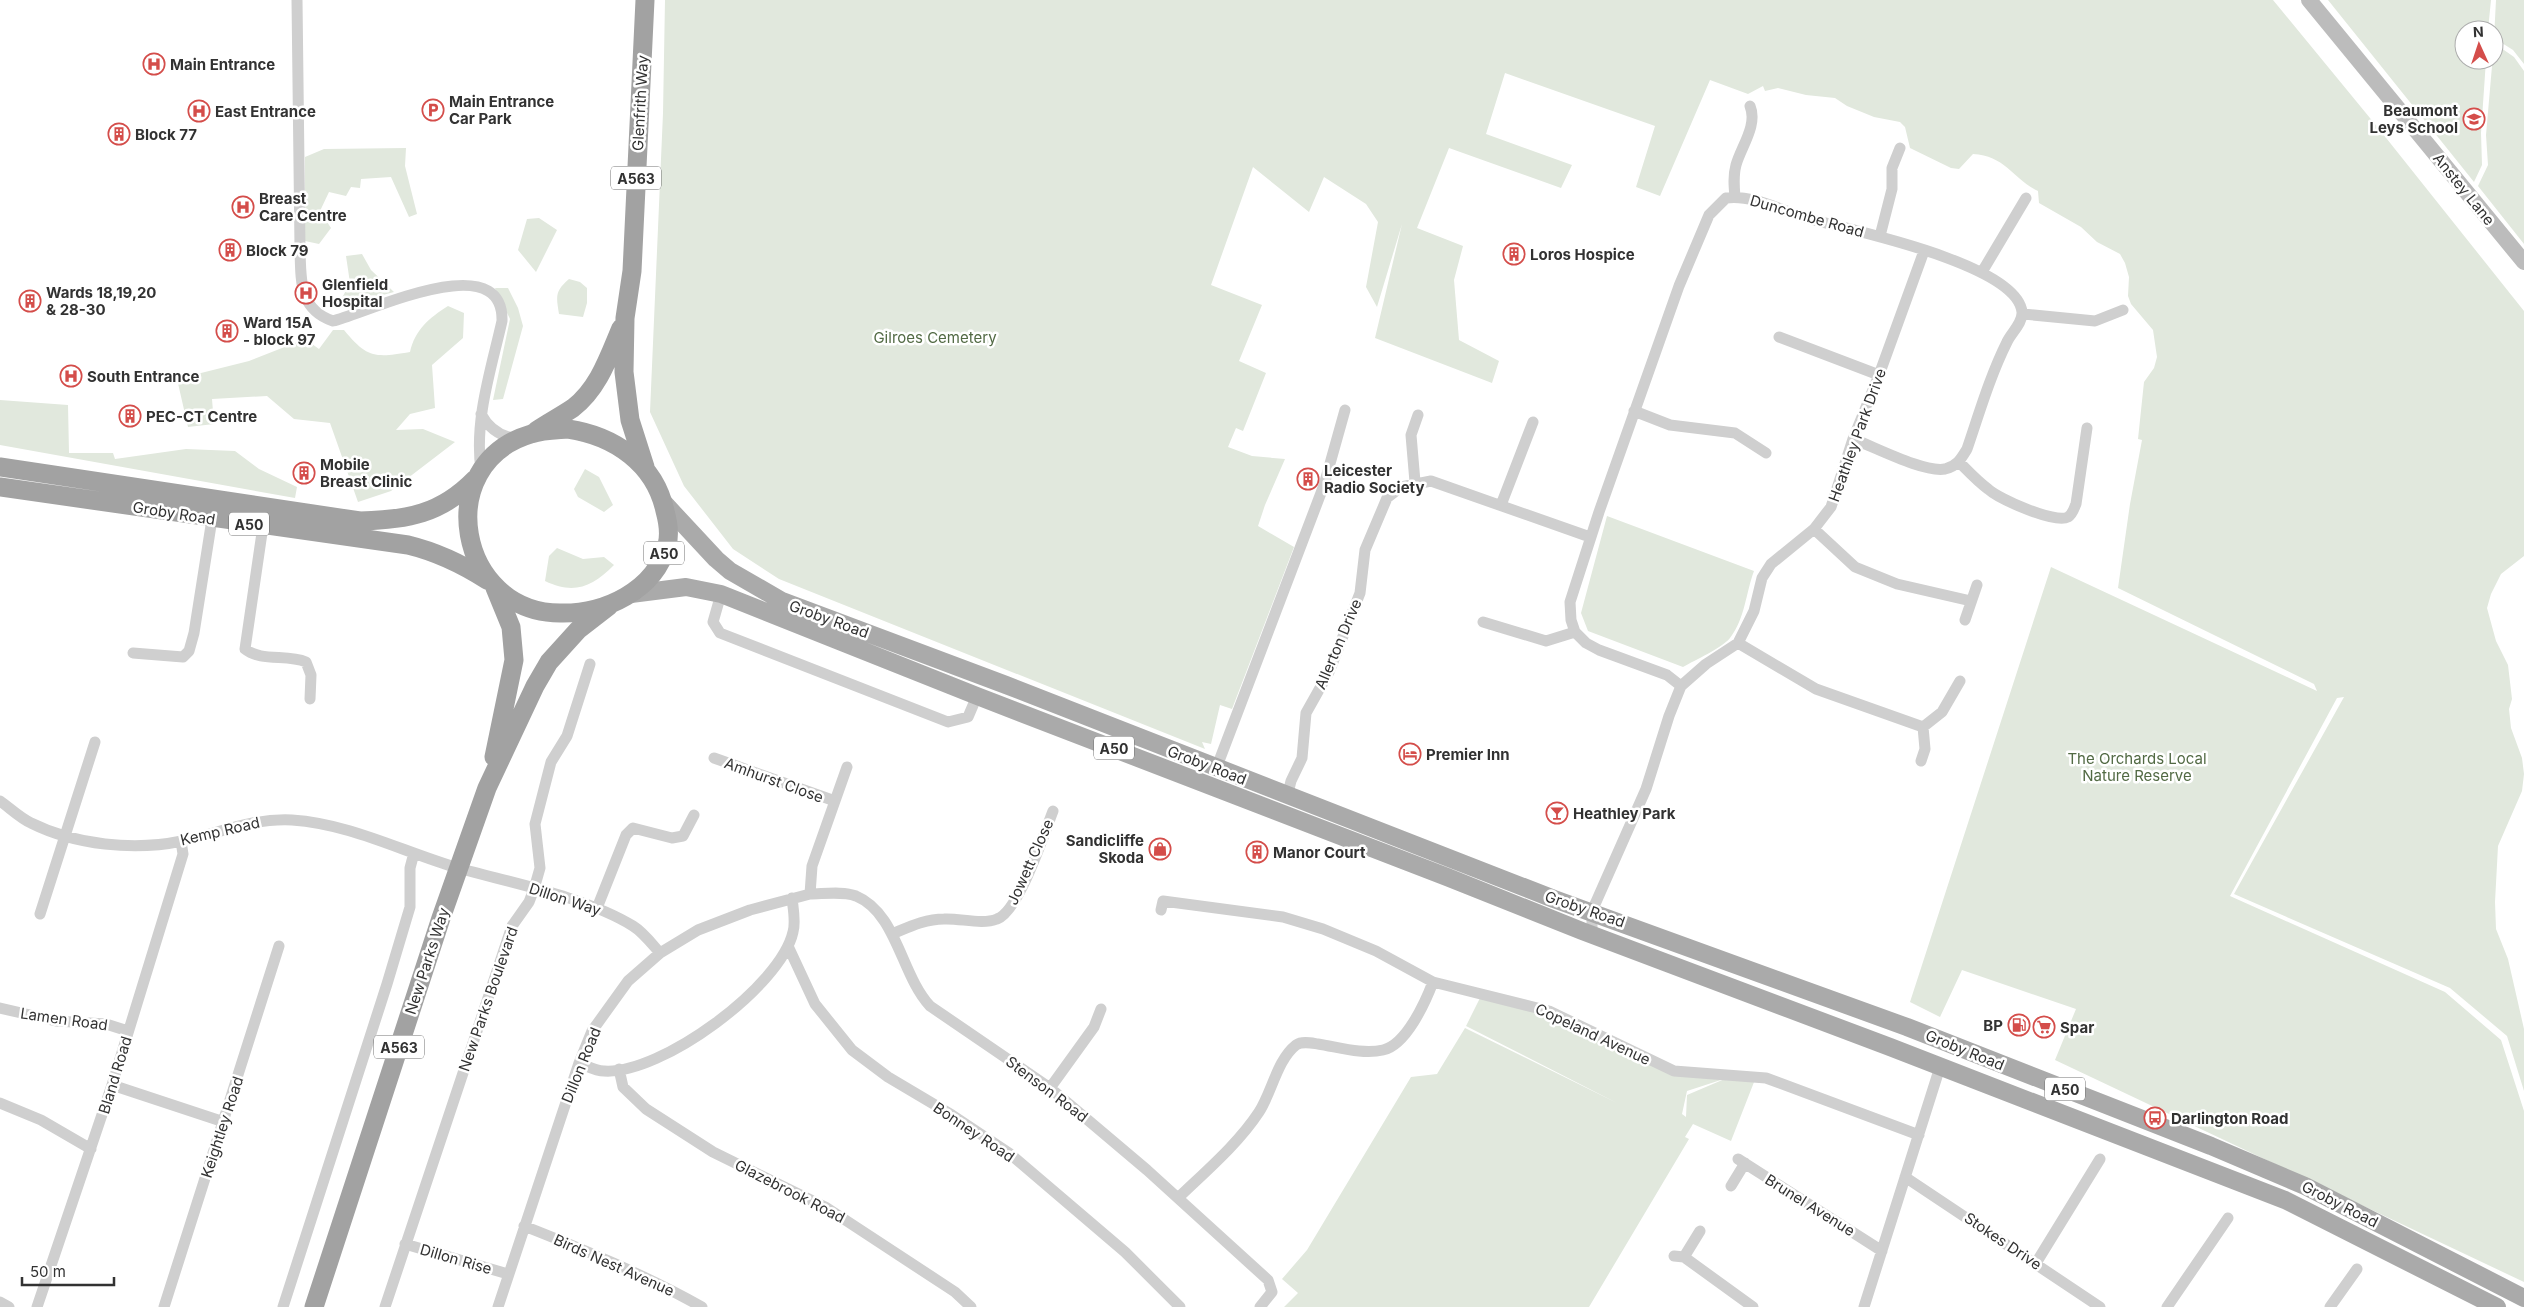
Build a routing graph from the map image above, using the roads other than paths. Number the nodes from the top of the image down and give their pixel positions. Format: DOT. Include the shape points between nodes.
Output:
graph roads {
  1 [pos="297,0"];
  2 [pos="641,0"];
  3 [pos="645,0"];
  4 [pos="2309,0"];
  5 [pos="643,38"];
  6 [pos="1750,106"];
  7 [pos="1900,148"];
  8 [pos="1735,197"];
  9 [pos="2026,198"];
  10 [pos="1880,236"];
  11 [pos="1924,251"];
  12 [pos="2524,262"];
  13 [pos="1982,272"];
  14 [pos="2123,310"];
  15 [pos="2022,314"];
  16 [pos="625,318"];
  17 [pos="1779,337"];
  18 [pos="1879,375"];
  19 [pos="1345,410"];
  20 [pos="1634,411"];
  21 [pos="481,414"];
  22 [pos="1418,415"];
  23 [pos="1533,422"];
  24 [pos="2087,428"];
  25 [pos="525,437"];
  26 [pos="1853,439"];
  27 [pos="1766,452"];
  28 [pos="1960,462"];
  29 [pos="0,467"];
  30 [pos="645,468"];
  31 [pos="479,474"];
  32 [pos="1415,482"];
  33 [pos="0,487"];
  34 [pos="663,502"];
  35 [pos="1501,505"];
  36 [pos="212,519"];
  37 [pos="263,526"];
  38 [pos="1814,529"];
  39 [pos="1590,537"];
  40 [pos="492,585"];
  41 [pos="1977,585"];
  42 [pos="631,594"];
  43 [pos="721,594"];
  44 [pos="1971,601"];
  45 [pos="609,606"];
  46 [pos="1965,620"];
  47 [pos="1483,622"];
  48 [pos="1575,632"];
  49 [pos="1738,643"];
  50 [pos="133,652"];
  51 [pos="590,664"];
  52 [pos="1960,681"];
  53 [pos="1681,686"];
  54 [pos="977,696"];
  55 [pos="310,699"];
  56 [pos="1924,726"];
  57 [pos="95,742"];
  58 [pos="714,758"];
  59 [pos="1921,761"];
  60 [pos="847,767"];
  61 [pos="1216,768"];
  62 [pos="487,788"];
  63 [pos="1287,797"];
  64 [pos="0,801"];
  65 [pos="835,802"];
  66 [pos="1053,811"];
  67 [pos="694,815"];
  68 [pos="66,836"];
  69 [pos="181,841"];
  70 [pos="414,853"];
  71 [pos="458,868"];
  72 [pos="534,889"];
  73 [pos="810,894"];
  74 [pos="792,898"];
  75 [pos="597,908"];
  76 [pos="1161,910"];
  77 [pos="1592,911"];
  78 [pos="40,914"];
  79 [pos="892,934"];
  80 [pos="1592,935"];
  81 [pos="279,946"];
  82 [pos="788,946"];
  83 [pos="660,953"];
  84 [pos="1433,982"];
  85 [pos="0,1008"];
  86 [pos="1101,1010"];
  87 [pos="128,1031"];
  88 [pos="579,1063"];
  89 [pos="1940,1066"];
  90 [pos="619,1069"];
  91 [pos="112,1085"];
  92 [pos="1050,1088"];
  93 [pos="0,1103"];
  94 [pos="224,1122"];
  95 [pos="1918,1135"];
  96 [pos="91,1149"];
  97 [pos="2100,1159"];
  98 [pos="1905,1177"];
  99 [pos="1731,1186"];
  100 [pos="1178,1198"];
  101 [pos="2228,1218"];
  102 [pos="524,1226"];
  103 [pos="1700,1231"];
  104 [pos="405,1244"];
  105 [pos="1882,1251"];
  106 [pos="2036,1263"];
  107 [pos="2357,1268"];
  108 [pos="508,1274"];
  109 [pos="1156,1284"];
  110 [pos="2524,1298"];
  111 [pos="0,1302"];
  112 [pos="9,1307"];
  113 [pos="37,1307"];
  114 [pos="164,1307"];
  115 [pos="283,1307"];
  116 [pos="314,1307"];
  117 [pos="385,1307"];
  118 [pos="498,1307"];
  119 [pos="702,1307"];
  120 [pos="971,1307"];
  121 [pos="1167,1307"];
  122 [pos="1180,1307"];
  123 [pos="1260,1307"];
  124 [pos="1753,1307"];
  125 [pos="1864,1307"];
  126 [pos="2100,1307"];
  127 [pos="2167,1307"];
  128 [pos="2330,1307"];
  129 [pos="2497,1307"];
  1 -- 21 [label="street" via="300,247 304,291 311,309 333,321 424,290 466,285 483,289 496,298 502,310 502,321"];
  2 -- 5 [label="highway, Glenfrith Way / A563"];
  3 -- 5 [label="highway, Glenfrith Way / A563"];
  4 -- 12 [label="main road, Anstey Lane"];
  5 -- 16 [label="highway, Glenfrith Way / A563" via="632,271"];
  6 -- 8 [label="street" via="1752,122 1736,164"];
  7 -- 10 [label="street" via="1892,168 1892,189"];
  8 -- 10 [label="street, Duncombe Road"];
  8 -- 20 [label="street, Duncombe Road" via="1726,198 1719,204 1706,222"];
  9 -- 13 [label="street"];
  10 -- 11 [label="street, Duncombe Road"];
  11 -- 13 [label="street, Duncombe Road"];
  11 -- 18 [label="street, Heathley Park Drive"];
  13 -- 15 [label="street, Duncombe Road" via="2011,291"];
  14 -- 15 [label="street" via="2096,321"];
  15 -- 28 [label="street" via="2007,342"];
  16 -- 25 [label="highway, Glenfrith Way / A563" via="595,384 574,406"];
  16 -- 30 [label="highway, Glenfrith Way / A563" via="624,372 628,412"];
  17 -- 18 [label="street"];
  18 -- 26 [label="street, Heathley Park Drive"];
  19 -- 61 [label="street" via="1324,485"];
  20 -- 27 [label="street" via="1670,425 1735,433"];
  20 -- 39 [label="street, Duncombe Road"];
  21 -- 25 [label="street" via="488,427 509,438"];
  21 -- 31 [label="street"];
  22 -- 32 [label="street" via="1411,435"];
  23 -- 35 [label="street"];
  24 -- 28 [label="street" via="2076,504 2071,514 2063,519 2006,500 1989,490"];
  25 -- 30 [label="highway, A50" via="568,429 588,432 611,441"];
  25 -- 31 [label="highway, A50" via="495,455"];
  26 -- 28 [label="street" via="1926,467 1944,469"];
  26 -- 38 [label="street, Heathley Park Drive" via="1832,507"];
  29 -- 31 [label="highway, Groby Road / A50" via="360,521 395,520 428,512 460,495"];
  30 -- 34 [label="highway, A50"];
  31 -- 40 [label="highway, A50" via="470,496 468,528 478,561"];
  32 -- 35 [label="street" via="1431,481"];
  32 -- 63 [label="street, Allerton Drive" via="1401,487 1387,498 1365,550 1360,593 1329,672 1306,713 1302,758"];
  33 -- 36 [label="highway, Groby Road / A50"];
  34 -- 42 [label="highway, A50" via="668,544 660,562"];
  34 -- 61 [label="main road, Groby Road / A50" via="730,571 782,602"];
  35 -- 39 [label="street"];
  36 -- 37 [label="highway, Groby Road / A50"];
  36 -- 50 [label="street" via="189,651 183,658"];
  37 -- 40 [label="highway, Groby Road / A50" via="413,546 464,566"];
  37 -- 55 [label="street" via="245,649 252,655 297,658 306,662 311,674"];
  38 -- 44 [label="street" via="1855,567 1897,584"];
  38 -- 49 [label="street, Heathley Park Drive" via="1771,564 1762,578 1754,611"];
  39 -- 48 [label="street, Duncombe Road" via="1570,602"];
  40 -- 45 [label="highway, A50" via="514,601 551,613"];
  40 -- 62 [label="highway, New Parks Way / A563" via="511,626 514,660"];
  41 -- 44 [label="street"];
  42 -- 43 [label="main road, Groby Road / A50" via="686,587"];
  42 -- 45 [label="highway, A50"];
  43 -- 54 [label="main road, Groby Road / A50"];
  43 -- 54 [label="street" via="713,622 720,633 729,637 948,722 968,716"];
  44 -- 46 [label="street"];
  45 -- 62 [label="highway, New Parks Way / A563" via="578,630 549,662"];
  47 -- 48 [label="street" via="1546,641"];
  48 -- 53 [label="street" via="1599,650 1667,675"];
  49 -- 53 [label="street" via="1706,664"];
  49 -- 56 [label="street" via="1816,689"];
  51 -- 72 [label="street, New Parks Boulevard" via="567,736 551,762 535,824 540,868"];
  52 -- 56 [label="street" via="1942,712"];
  53 -- 77 [label="street" via="1646,789"];
  54 -- 80 [label="main road, Groby Road / A50"];
  56 -- 59 [label="street" via="1925,749"];
  57 -- 68 [label="street"];
  58 -- 65 [label="street, Amhurst Close"];
  60 -- 65 [label="street"];
  61 -- 63 [label="main road, Groby Road / A50"];
  62 -- 71 [label="highway, New Parks Way / A563"];
  63 -- 77 [label="main road, Groby Road / A50"];
  64 -- 68 [label="street, Kemp Road" via="30,823"];
  65 -- 73 [label="street" via="812,866"];
  66 -- 79 [label="street, Jowett Close" via="1019,895 1006,914 986,920 933,919"];
  67 -- 75 [label="street" via="683,836 672,838 632,828 626,835"];
  68 -- 69 [label="street, Kemp Road" via="123,846"];
  68 -- 78 [label="street"];
  69 -- 70 [label="street, Kemp Road" via="263,821 292,820 328,825"];
  69 -- 87 [label="street, Bland Road" via="183,854"];
  70 -- 71 [label="street, Kemp Road"];
  70 -- 115 [label="street" via="410,868 410,907"];
  71 -- 72 [label="street, Dillon Way"];
  71 -- 116 [label="highway, New Parks Way / A563"];
  72 -- 75 [label="street, Dillon Way"];
  72 -- 104 [label="street, New Parks Boulevard" via="512,926"];
  73 -- 74 [label="street, Dillon Road"];
  73 -- 79 [label="street, Stenson Road" via="855,896 875,910"];
  74 -- 82 [label="street" via="794,932"];
  74 -- 83 [label="street, Dillon Road" via="698,930"];
  75 -- 83 [label="street, Dillon Way" via="635,927"];
  76 -- 84 [label="street, Copeland Avenue" via="1163,901 1283,917 1376,951"];
  77 -- 80 [label="street"];
  77 -- 110 [label="main road, Groby Road / A50" via="1932,1036 2211,1146 2306,1186"];
  79 -- 92 [label="street, Stenson Road" via="911,980 930,1006"];
  80 -- 89 [label="main road, Groby Road / A50"];
  81 -- 94 [label="street, Keightley Road"];
  82 -- 90 [label="street" via="782,960 753,991 706,1031 668,1054"];
  82 -- 109 [label="street, Bonney Road" via="815,1004 852,1050 888,1077 1009,1153 1125,1252"];
  83 -- 88 [label="street, Dillon Road" via="628,981 592,1031"];
  84 -- 95 [label="street, Copeland Avenue" via="1546,1010 1674,1071 1766,1078"];
  84 -- 100 [label="street" via="1411,1026 1393,1046 1367,1052 1313,1043 1295,1046 1248,1128"];
  85 -- 87 [label="street, Lamen Road" via="56,1021 106,1024"];
  86 -- 92 [label="street" via="1094,1027"];
  87 -- 91 [label="street, Bland Road"];
  88 -- 90 [label="street" via="604,1071"];
  88 -- 102 [label="street, Dillon Road"];
  89 -- 95 [label="street"];
  89 -- 129 [label="main road, Groby Road / A50" via="2285,1200"];
  90 -- 120 [label="street, Glazebrook Road" via="622,1087 646,1108 713,1152 828,1208 947,1286"];
  91 -- 94 [label="street"];
  91 -- 96 [label="street, Bland Road"];
  92 -- 100 [label="street, Stenson Road"];
  93 -- 96 [label="street" via="41,1120"];
  94 -- 114 [label="street, Keightley Road"];
  95 -- 98 [label="street"];
  96 -- 113 [label="street, Bland Road"];
  97 -- 106 [label="street"];
  98 -- 105 [label="street"];
  98 -- 106 [label="street, Stokes Drive"];
  99 -- 105 [label="street, Brunel Avenue" via="1741,1161"];
  100 -- 123 [label="street, Stenson Road" via="1268,1280 1272,1292"];
  101 -- 127 [label="street"];
  102 -- 108 [label="street, Dillon Road"];
  102 -- 119 [label="street, Birds Nest Avenue" via="660,1284"];
  103 -- 124 [label="street" via="1679,1256"];
  104 -- 108 [label="street, Dillon Rise"];
  104 -- 117 [label="street, New Parks Boulevard"];
  105 -- 125 [label="street"];
  106 -- 126 [label="street, Stokes Drive"];
  107 -- 128 [label="street"];
  108 -- 118 [label="street, Dillon Road"];
  109 -- 121 [label="street"];
  109 -- 122 [label="street, Bonney Road"];
  111 -- 112 [label="street"];
}
